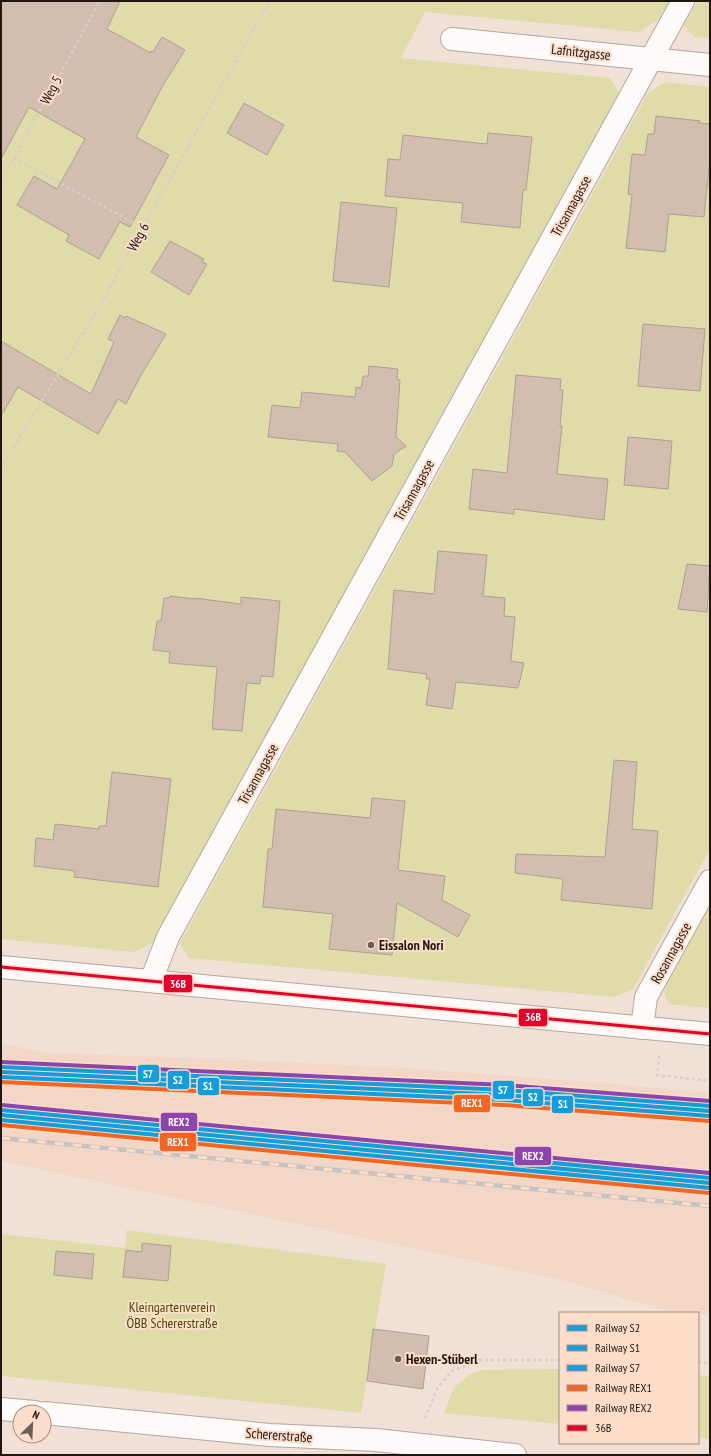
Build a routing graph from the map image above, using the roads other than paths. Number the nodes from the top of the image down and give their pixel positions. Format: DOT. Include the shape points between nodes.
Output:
graph roads {
  1 [pos="683,1"];
  2 [pos="452,39"];
  3 [pos="651,59"];
  4 [pos="710,65"];
  5 [pos="710,881"];
  6 [pos="1,967"];
  7 [pos="151,981"];
  8 [pos="642,1028"];
  9 [pos="710,1034"];
  10 [pos="1,1409"];
  11 [pos="12,1410"];
  12 [pos="52,1414"];
  13 [pos="515,1455"];
  1 -- 3 [label="street, Trisannagasse"];
  2 -- 3 [label="street, Lafnitzgasse"];
  3 -- 4 [label="street, Lafnitzgasse"];
  3 -- 7 [label="street, Trisannagasse" via="168,937"];
  5 -- 8 [label="street, Rosannagasse" via="646,997"];
  6 -- 7 [label="street"];
  7 -- 8 [label="street"];
  8 -- 9 [label="street"];
  10 -- 11 [label="street"];
  12 -- 13 [label="street, Schererstraße" via="270,1435 376,1440"];
}
